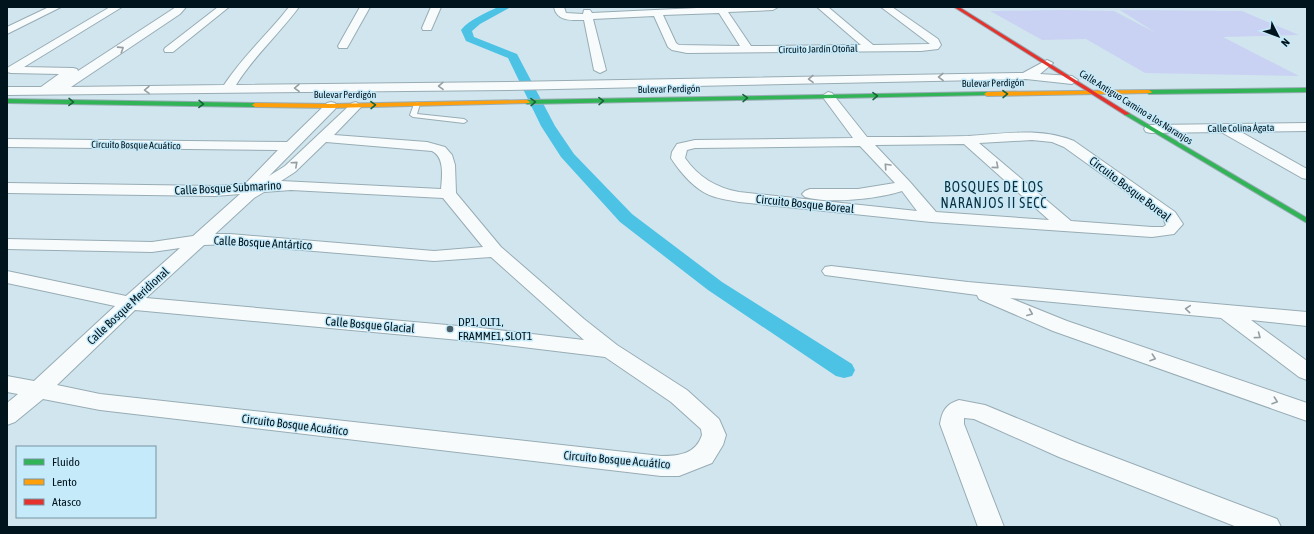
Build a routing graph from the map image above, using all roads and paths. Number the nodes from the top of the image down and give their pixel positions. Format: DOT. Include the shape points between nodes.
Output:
graph roads {
  1 [pos="56,7"];
  2 [pos="118,7"];
  3 [pos="181,7"];
  4 [pos="224,7"];
  5 [pos="294,7"];
  6 [pos="365,7"];
  7 [pos="436,7"];
  8 [pos="773,7"];
  9 [pos="822,7"];
  10 [pos="886,7"];
  11 [pos="956,7"];
  12 [pos="628,8"];
  13 [pos="695,8"];
  14 [pos="722,10"];
  15 [pos="562,13"];
  16 [pos="658,13"];
  17 [pos="587,15"];
  18 [pos="427,28"];
  19 [pos="7,31"];
  20 [pos="343,46"];
  21 [pos="870,48"];
  22 [pos="747,49"];
  23 [pos="169,50"];
  24 [pos="1046,64"];
  25 [pos="9,70"];
  26 [pos="88,70"];
  27 [pos="600,70"];
  28 [pos="72,71"];
  29 [pos="1025,76"];
  30 [pos="1072,80"];
  31 [pos="713,81"];
  32 [pos="480,86"];
  33 [pos="228,89"];
  34 [pos="1307,90"];
  35 [pos="7,91"];
  36 [pos="48,91"];
  37 [pos="1092,93"];
  38 [pos="828,96"];
  39 [pos="717,99"];
  40 [pos="7,101"];
  41 [pos="417,104"];
  42 [pos="470,104"];
  43 [pos="331,106"];
  44 [pos="356,106"];
  45 [pos="464,120"];
  46 [pos="1222,128"];
  47 [pos="1306,128"];
  48 [pos="1151,129"];
  49 [pos="324,138"];
  50 [pos="967,140"];
  51 [pos="863,141"];
  52 [pos="7,143"];
  53 [pos="24,144"];
  54 [pos="290,146"];
  55 [pos="7,154"];
  56 [pos="1307,175"];
  57 [pos="904,185"];
  58 [pos="7,188"];
  59 [pos="254,190"];
  60 [pos="448,194"];
  61 [pos="761,200"];
  62 [pos="931,217"];
  63 [pos="1307,221"];
  64 [pos="1066,226"];
  65 [pos="200,240"];
  66 [pos="7,244"];
  67 [pos="495,252"];
  68 [pos="831,271"];
  69 [pos="7,277"];
  70 [pos="968,288"];
  71 [pos="130,303"];
  72 [pos="1227,312"];
  73 [pos="1307,319"];
  74 [pos="610,350"];
  75 [pos="1307,372"];
  76 [pos="7,384"];
  77 [pos="39,390"];
  78 [pos="1307,412"];
  79 [pos="7,416"];
  80 [pos="990,527"];
  81 [pos="1268,527"];
  1 -- 19 [label="street"];
  2 -- 25 [label="street"];
  26 -- 3 [label="street, one-way"];
  4 -- 23 [label="street"];
  5 -- 33 [label="street" via="243,64"];
  6 -- 20 [label="street"];
  7 -- 18 [label="street"];
  8 -- 14 [label="street"];
  9 -- 21 [label="street"];
  10 -- 21 [label="street, Circuito Jardín Otoñal" via="936,45 921,48"];
  11 -- 24 [label="street, Calle Antiguo Camino a los Naranjos"];
  12 -- 13 [label="street"];
  12 -- 17 [label="street"];
  13 -- 14 [label="street"];
  13 -- 16 [label="street"];
  14 -- 22 [label="street"];
  15 -- 17 [label="street"];
  16 -- 17 [label="street"];
  16 -- 22 [label="street, Circuito Jardín Otoñal" via="672,46 676,48"];
  17 -- 27 [label="street"];
  21 -- 22 [label="street, Circuito Jardín Otoñal"];
  24 -- 29 [label="street"];
  24 -- 30 [label="street, Calle Antiguo Camino a los Naranjos"];
  25 -- 28 [label="street"];
  26 -- 28 [label="street"];
  26 -- 36 [label="street" via="64,86"];
  28 -- 36 [label="street" via="47,87"];
  29 -- 30 [label="street"];
  29 -- 31 [label="street, one-way"];
  30 -- 37 [label="street, Calle Antiguo Camino a los Naranjos"];
  31 -- 32 [label="street"];
  31 -- 39 [label="street" via="702,85 698,90 700,94"];
  32 -- 33 [label="street, one-way"];
  32 -- 42 [label="street" via="485,88 486,96"];
  33 -- 36 [label="street, one-way"];
  34 -- 37 [label="street, Bulevar Perdigón"];
  35 -- 36 [label="street"];
  38 -- 37 [label="street, Bulevar Perdigón, one-way"];
  37 -- 48 [label="street, Calle Antiguo Camino a los Naranjos"];
  39 -- 38 [label="street, Bulevar Perdigón, one-way"];
  38 -- 51 [label="street"];
  42 -- 39 [label="street, Bulevar Perdigón, one-way"];
  40 -- 43 [label="street, Bulevar Perdigón, one-way"];
  41 -- 42 [label="street, Bulevar Perdigón"];
  44 -- 41 [label="street, Bulevar Perdigón, one-way"];
  41 -- 45 [label="lane" via="414,116"];
  43 -- 44 [label="street, Bulevar Perdigón"];
  43 -- 54 [label="street, Calle Bosque Meridional"];
  44 -- 49 [label="street, Calle Bosque Meridional"];
  46 -- 47 [label="street, Calle Colina Ágata"];
  46 -- 48 [label="street, Calle Colina Ágata"];
  46 -- 56 [label="street"];
  48 -- 63 [label="street, Calle Antiguo Camino a los Naranjos"];
  59 -- 49 [label="street, Calle Bosque Meridional, one-way" via="290,169"];
  49 -- 60 [label="street" via="438,148 445,157 450,179"];
  50 -- 51 [label="street, Circuito Bosque Boreal"];
  50 -- 64 [label="street, one-way"];
  50 -- 64 [label="street, Circuito Bosque Boreal" via="1032,136 1062,140 1084,153 1168,215 1175,224 1169,231 1158,232"];
  57 -- 51 [label="street, one-way"];
  51 -- 61 [label="street, Circuito Bosque Boreal" via="695,144 682,147 678,158 705,186 728,195"];
  52 -- 53 [label="street, Circuito Bosque Acuático"];
  53 -- 54 [label="street, Circuito Bosque Acuático"];
  53 -- 55 [label="street"];
  54 -- 59 [label="street, Calle Bosque Meridional"];
  57 -- 61 [label="street" via="867,194 792,194"];
  57 -- 62 [label="street"];
  58 -- 59 [label="street, Calle Bosque Submarino"];
  59 -- 60 [label="street, Calle Bosque Submarino" via="291,185"];
  59 -- 65 [label="street, Calle Bosque Meridional"];
  60 -- 67 [label="street, Circuito Bosque Acuático"];
  61 -- 62 [label="street, Circuito Bosque Boreal"];
  62 -- 64 [label="street, Circuito Bosque Boreal"];
  65 -- 66 [label="street, Calle Bosque Antártico" via="152,247"];
  65 -- 67 [label="street, Calle Bosque Antártico" via="248,240 434,256"];
  65 -- 71 [label="street, Calle Bosque Meridional"];
  67 -- 74 [label="street, Circuito Bosque Acuático"];
  68 -- 70 [label="street"];
  69 -- 71 [label="street"];
  72 -- 70 [label="street, one-way"];
  70 -- 78 [label="street, one-way" via="1060,326"];
  71 -- 74 [label="street, Calle Bosque Glacial" via="481,335"];
  71 -- 77 [label="street, Calle Bosque Meridional"];
  72 -- 73 [label="street"];
  72 -- 75 [label="street, one-way"];
  74 -- 77 [label="street, Circuito Bosque Acuático" via="679,396 711,425 714,435 703,456 679,466 661,466 100,402"];
  76 -- 77 [label="street, Circuito Bosque Acuático"];
  77 -- 79 [label="street, Calle Bosque Meridional"];
  80 -- 81 [label="street" via="952,424 953,414 959,409 977,411 1068,450"];
}
